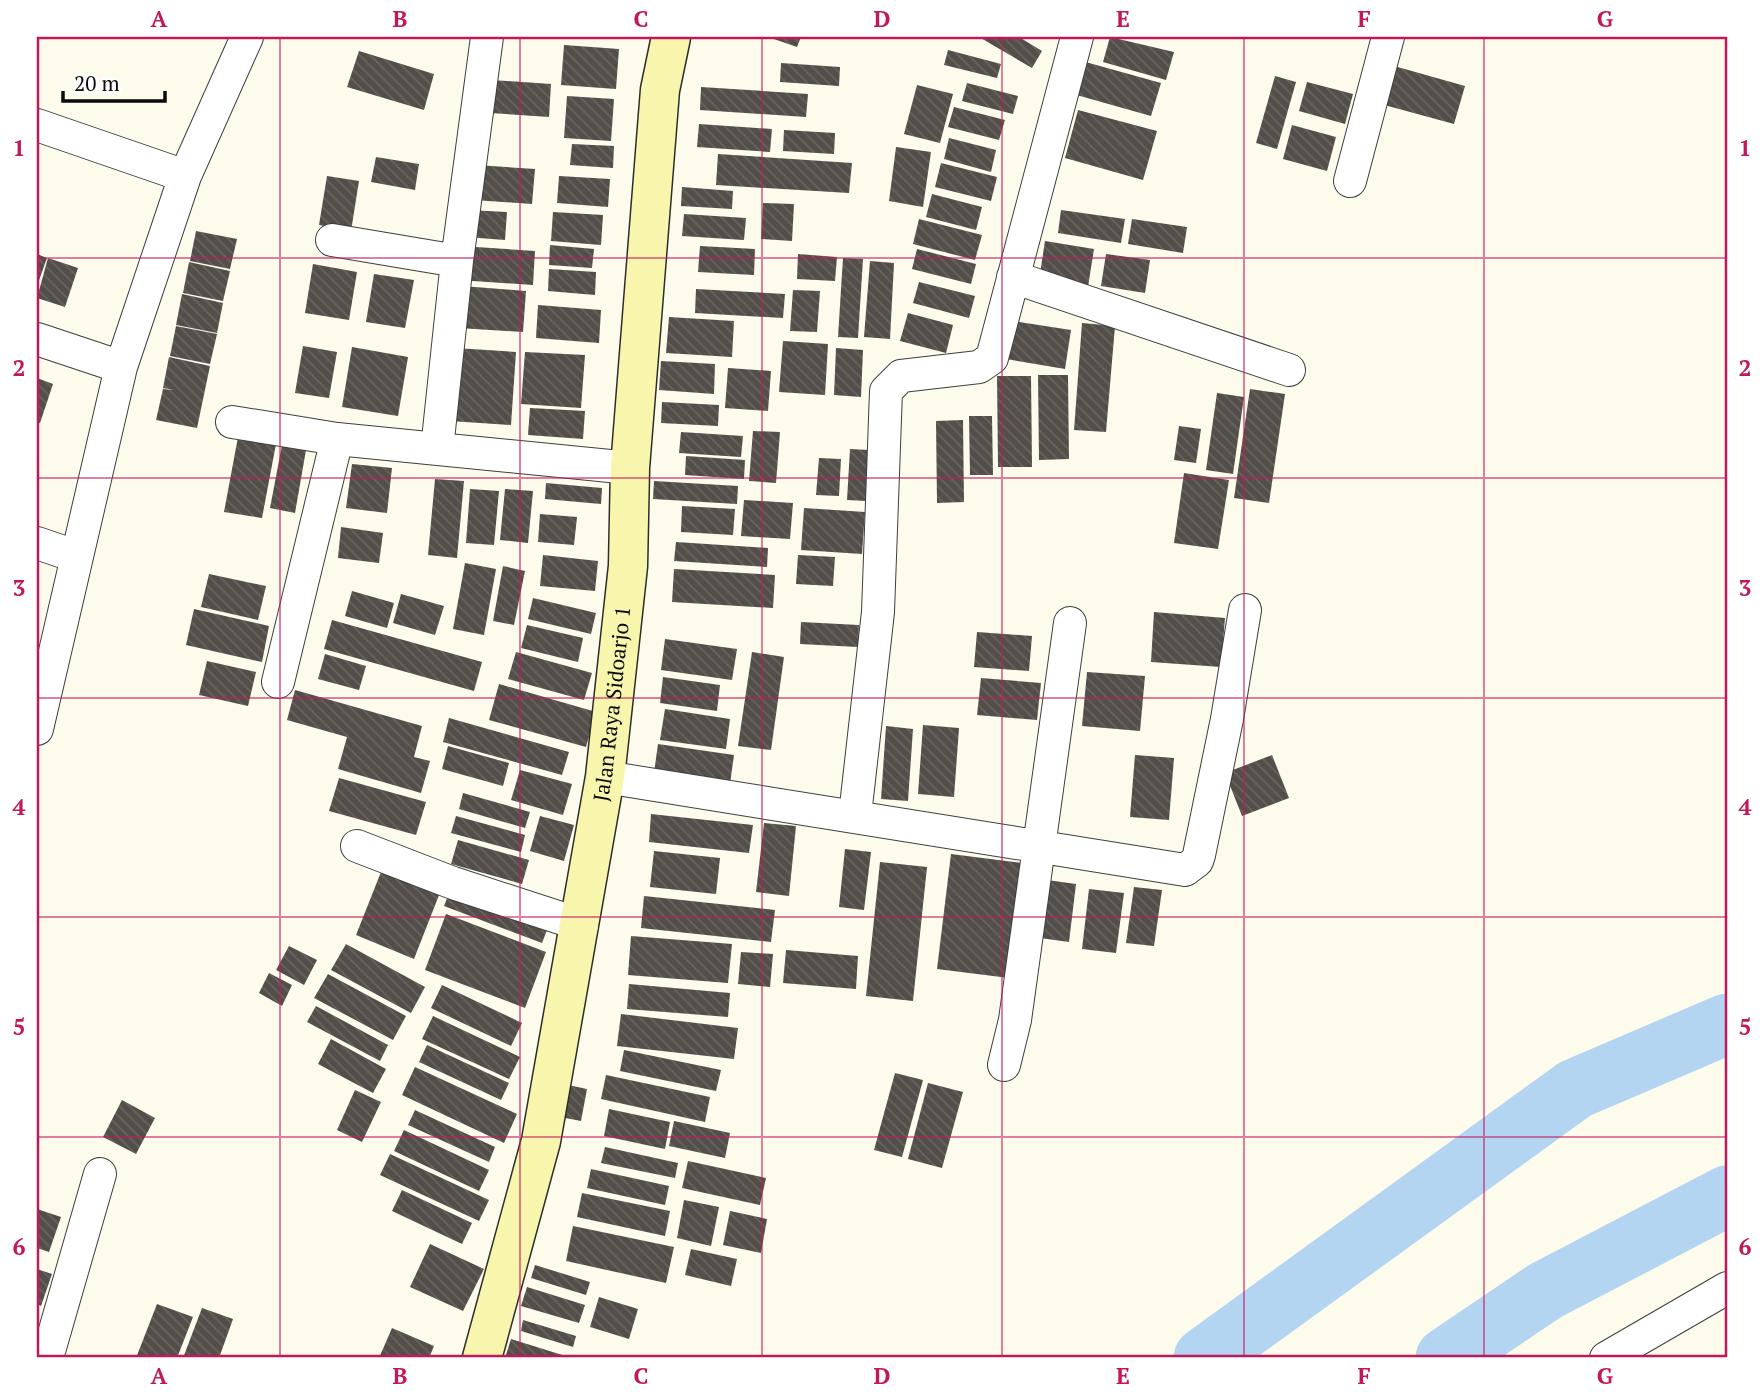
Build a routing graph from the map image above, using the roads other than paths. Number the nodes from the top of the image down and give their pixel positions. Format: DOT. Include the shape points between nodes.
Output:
graph roads {
  1 [pos="247,37"];
  2 [pos="487,37"];
  3 [pos="671,37"];
  4 [pos="1077,37"];
  5 [pos="1388,37"];
  6 [pos="37,125"];
  7 [pos="185,176"];
  8 [pos="1350,181"];
  9 [pos="332,240"];
  10 [pos="457,261"];
  11 [pos="1013,277"];
  12 [pos="37,338"];
  13 [pos="121,367"];
  14 [pos="1289,370"];
  15 [pos="232,422"];
  16 [pos="337,439"];
  17 [pos="437,449"];
  18 [pos="630,468"];
  19 [pos="37,543"];
  20 [pos="75,556"];
  21 [pos="1245,610"];
  22 [pos="1070,623"];
  23 [pos="278,682"];
  24 [pos="37,729"];
  25 [pos="605,777"];
  26 [pos="855,815"];
  27 [pos="357,846"];
  28 [pos="1039,846"];
  29 [pos="582,925"];
  30 [pos="1004,1065"];
  31 [pos="100,1174"];
  32 [pos="1727,1287"];
  33 [pos="47,1358"];
  34 [pos="482,1358"];
  35 [pos="1606,1358"];
  1 -- 7 [label="street"];
  2 -- 10 [label="street"];
  3 -- 18 [label="street, Jalan Raya Sidoarjo 1" via="660,90"];
  4 -- 11 [label="street"];
  5 -- 8 [label="street"];
  6 -- 7 [label="street"];
  7 -- 13 [label="street"];
  9 -- 10 [label="street"];
  10 -- 17 [label="street"];
  11 -- 14 [label="street"];
  11 -- 26 [label="street" via="995,352 987,364 901,376 886,391 878,612"];
  12 -- 13 [label="street"];
  13 -- 20 [label="street"];
  15 -- 16 [label="street"];
  16 -- 17 [label="street"];
  16 -- 23 [label="street"];
  17 -- 18 [label="street"];
  18 -- 25 [label="street, Jalan Raya Sidoarjo 1" via="628,566"];
  19 -- 20 [label="street"];
  20 -- 24 [label="street"];
  21 -- 28 [label="street" via="1197,861 1178,870"];
  22 -- 28 [label="street"];
  25 -- 26 [label="street"];
  25 -- 29 [label="street, Jalan Raya Sidoarjo 1"];
  26 -- 28 [label="street"];
  27 -- 29 [label="street"];
  28 -- 30 [label="street" via="1015,1020"];
  29 -- 34 [label="street, Jalan Raya Sidoarjo 1" via="541,1141"];
  31 -- 33 [label="street"];
  32 -- 35 [label="street"];
}
